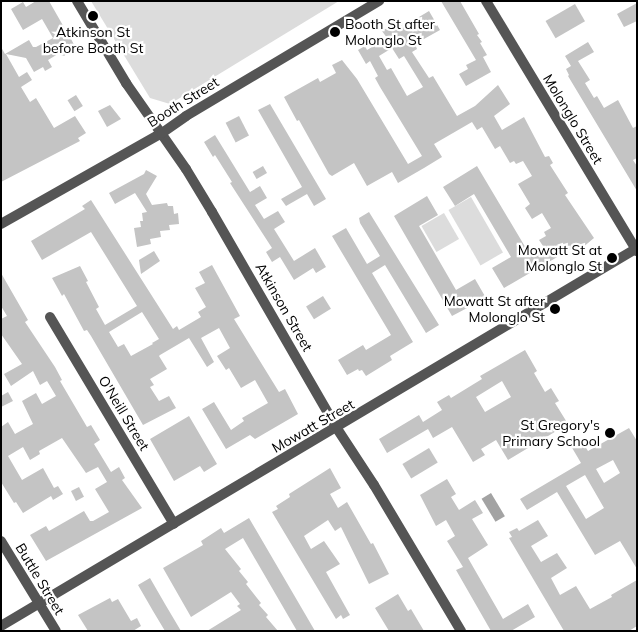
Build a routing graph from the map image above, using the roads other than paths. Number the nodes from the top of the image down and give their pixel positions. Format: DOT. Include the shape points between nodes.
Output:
graph roads {
  1 [pos="77,1"];
  2 [pos="379,1"];
  3 [pos="486,1"];
  4 [pos="162,133"];
  5 [pos="1,224"];
  6 [pos="636,249"];
  7 [pos="50,317"];
  8 [pos="336,427"];
  9 [pos="174,524"];
  10 [pos="1,541"];
  11 [pos="39,604"];
  12 [pos="1,626"];
  13 [pos="56,631"];
  14 [pos="460,631"];
  1 -- 4 [label="street, Atkinson Street" via="126,83"];
  2 -- 4 [label="street, Booth Street"];
  3 -- 6 [label="street, Molonglo Street"];
  4 -- 5 [label="street, Booth Street"];
  4 -- 8 [label="street, Atkinson Street" via="231,243"];
  6 -- 8 [label="street, Mowatt Street"];
  7 -- 9 [label="street, O'Neill Street"];
  8 -- 9 [label="street, Mowatt Street"];
  8 -- 14 [label="street, Atkinson Street"];
  9 -- 11 [label="street, Mowatt Street"];
  10 -- 11 [label="street, Buttle Street"];
  11 -- 12 [label="street, Mowatt Street"];
  11 -- 13 [label="street, Buttle Street"];
}
